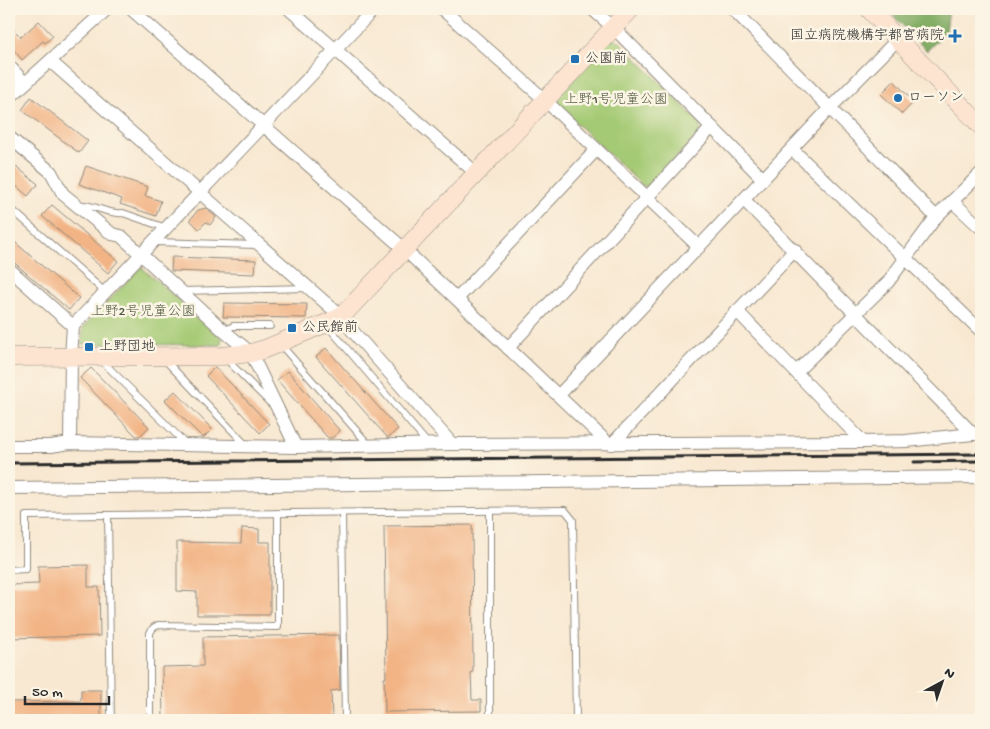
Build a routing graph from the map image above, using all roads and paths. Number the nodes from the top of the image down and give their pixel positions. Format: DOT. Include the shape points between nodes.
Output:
graph roads {
  1 [pos="107,9"];
  2 [pos="130,9"];
  3 [pos="289,9"];
  4 [pos="374,9"];
  5 [pos="442,9"];
  6 [pos="592,9"];
  7 [pos="631,9"];
  8 [pos="733,9"];
  9 [pos="870,9"];
  10 [pos="614,28"];
  11 [pos="898,39"];
  12 [pos="335,49"];
  13 [pos="50,61"];
  14 [pos="9,66"];
  15 [pos="25,84"];
  16 [pos="9,98"];
  17 [pos="544,100"];
  18 [pos="830,108"];
  19 [pos="263,126"];
  20 [pos="981,126"];
  21 [pos="712,127"];
  22 [pos="9,136"];
  23 [pos="792,149"];
  24 [pos="596,150"];
  25 [pos="476,173"];
  26 [pos="981,173"];
  27 [pos="763,179"];
  28 [pos="200,192"];
  29 [pos="647,198"];
  30 [pos="744,200"];
  31 [pos="952,201"];
  32 [pos="76,205"];
  33 [pos="9,207"];
  34 [pos="936,217"];
  35 [pos="166,228"];
  36 [pos="981,228"];
  37 [pos="153,242"];
  38 [pos="260,245"];
  39 [pos="699,247"];
  40 [pos="404,249"];
  41 [pos="795,250"];
  42 [pos="140,255"];
  43 [pos="905,258"];
  44 [pos="9,269"];
  45 [pos="309,288"];
  46 [pos="180,291"];
  47 [pos="105,292"];
  48 [pos="457,299"];
  49 [pos="737,311"];
  50 [pos="856,313"];
  51 [pos="333,320"];
  52 [pos="73,326"];
  53 [pos="270,326"];
  54 [pos="224,331"];
  55 [pos="981,331"];
  56 [pos="279,343"];
  57 [pos="508,348"];
  58 [pos="251,353"];
  59 [pos="162,356"];
  60 [pos="222,356"];
  61 [pos="9,357"];
  62 [pos="71,357"];
  63 [pos="99,357"];
  64 [pos="796,372"];
  65 [pos="558,395"];
  66 [pos="280,413"];
  67 [pos="977,434"];
  68 [pos="863,442"];
  69 [pos="70,443"];
  70 [pos="452,444"];
  71 [pos="612,444"];
  72 [pos="186,445"];
  73 [pos="428,445"];
  74 [pos="9,446"];
  75 [pos="247,446"];
  76 [pos="370,446"];
  77 [pos="296,447"];
  78 [pos="981,477"];
  79 [pos="9,488"];
  80 [pos="490,511"];
  81 [pos="278,513"];
  82 [pos="342,513"];
  83 [pos="108,515"];
  84 [pos="9,570"];
  85 [pos="111,720"];
  86 [pos="150,720"];
  87 [pos="345,720"];
  88 [pos="490,720"];
  89 [pos="576,720"];
  1 -- 13 [label="street"];
  2 -- 19 [label="street"];
  3 -- 12 [label="street"];
  4 -- 12 [label="street"];
  5 -- 17 [label="street"];
  6 -- 10 [label="street"];
  7 -- 10 [label="street"];
  8 -- 18 [label="street"];
  9 -- 11 [label="street"];
  10 -- 17 [label="street"];
  10 -- 21 [label="street"];
  11 -- 18 [label="street"];
  11 -- 20 [label="street"];
  12 -- 19 [label="street"];
  12 -- 25 [label="street"];
  13 -- 15 [label="street"];
  13 -- 28 [label="street"];
  14 -- 15 [label="street"];
  15 -- 16 [label="street"];
  17 -- 24 [label="street"];
  17 -- 25 [label="street"];
  18 -- 23 [label="street"];
  18 -- 34 [label="street"];
  19 -- 28 [label="street"];
  19 -- 40 [label="street"];
  21 -- 27 [label="street"];
  21 -- 29 [label="street"];
  22 -- 32 [label="street" via="51,172 63,194"];
  23 -- 27 [label="street"];
  23 -- 43 [label="street"];
  24 -- 29 [label="street"];
  24 -- 48 [label="street"];
  25 -- 40 [label="street"];
  26 -- 31 [label="street"];
  27 -- 30 [label="street"];
  28 -- 35 [label="street"];
  28 -- 38 [label="street"];
  29 -- 39 [label="street"];
  29 -- 57 [label="street"];
  30 -- 39 [label="street"];
  30 -- 41 [label="street"];
  31 -- 34 [label="street"];
  31 -- 36 [label="street"];
  32 -- 35 [label="lane" via="123,213"];
  32 -- 42 [label="street" via="112,234 121,236"];
  33 -- 47 [label="lane"];
  34 -- 43 [label="street"];
  35 -- 37 [label="street"];
  37 -- 38 [label="lane"];
  37 -- 42 [label="street"];
  38 -- 45 [label="street"];
  39 -- 65 [label="street"];
  40 -- 48 [label="street"];
  40 -- 51 [label="street"];
  41 -- 49 [label="street"];
  41 -- 50 [label="street"];
  42 -- 46 [label="street"];
  42 -- 47 [label="street"];
  43 -- 50 [label="street" via="888,282"];
  43 -- 55 [label="street"];
  44 -- 52 [label="street"];
  45 -- 46 [label="lane"];
  45 -- 51 [label="street"];
  46 -- 54 [label="street"];
  47 -- 52 [label="street"];
  48 -- 57 [label="street"];
  49 -- 64 [label="street"];
  49 -- 71 [label="street"];
  50 -- 64 [label="street"];
  50 -- 67 [label="street"];
  51 -- 56 [label="street"];
  51 -- 70 [label="street"];
  51 -- 73 [label="lane"];
  52 -- 62 [label="street"];
  53 -- 54 [label="lane" via="233,326"];
  54 -- 58 [label="street"];
  56 -- 58 [label="street"];
  56 -- 76 [label="lane"];
  57 -- 65 [label="street"];
  58 -- 60 [label="street"];
  58 -- 66 [label="street"];
  59 -- 60 [label="street"];
  59 -- 63 [label="street"];
  59 -- 75 [label="lane"];
  60 -- 66 [label="lane"];
  61 -- 62 [label="street"];
  62 -- 63 [label="street"];
  62 -- 69 [label="street"];
  63 -- 72 [label="lane"];
  64 -- 68 [label="street"];
  65 -- 71 [label="street"];
  66 -- 77 [label="street"];
  67 -- 68 [label="street"];
  68 -- 71 [label="street"];
  69 -- 72 [label="street"];
  69 -- 74 [label="street"];
  70 -- 71 [label="street"];
  70 -- 73 [label="street"];
  72 -- 75 [label="street"];
  73 -- 76 [label="street"];
  75 -- 77 [label="street"];
  76 -- 77 [label="street"];
  78 -- 79 [label="street"];
  80 -- 82 [label="lane"];
  80 -- 88 [label="lane"];
  80 -- 89 [label="lane" via="565,510 573,520"];
  81 -- 82 [label="lane"];
  81 -- 83 [label="lane"];
  81 -- 86 [label="lane" via="278,627 158,625 153,628 150,633"];
  82 -- 87 [label="lane"];
  83 -- 84 [label="lane" via="26,516 26,569"];
  83 -- 85 [label="lane"];
}
